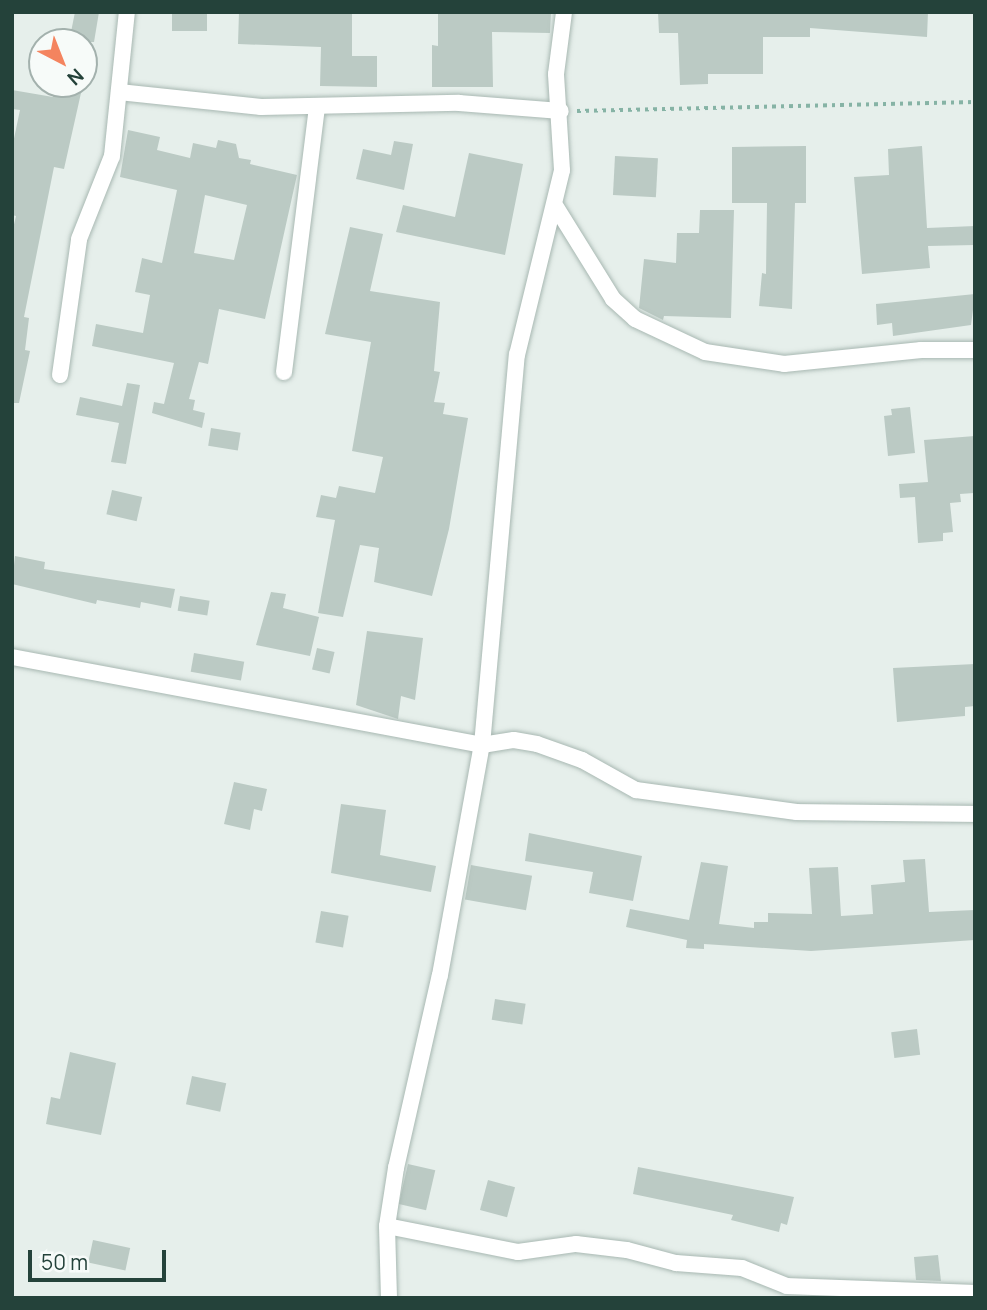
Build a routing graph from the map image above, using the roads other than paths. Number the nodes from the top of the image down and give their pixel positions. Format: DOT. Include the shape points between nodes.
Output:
graph roads {
  1 [pos="127,12"];
  2 [pos="564,12"];
  3 [pos="119,92"];
  4 [pos="317,108"];
  5 [pos="561,111"];
  6 [pos="556,207"];
  7 [pos="975,350"];
  8 [pos="284,372"];
  9 [pos="60,375"];
  10 [pos="12,657"];
  11 [pos="482,745"];
  12 [pos="975,814"];
  13 [pos="387,1226"];
  14 [pos="975,1293"];
  15 [pos="965,1295"];
  16 [pos="389,1298"];
  1 -- 3 [label="street"];
  2 -- 5 [label="street" via="556,74"];
  3 -- 4 [label="street" via="208,104"];
  3 -- 9 [label="street" via="112,156 79,239"];
  4 -- 5 [label="street" via="459,103"];
  4 -- 8 [label="street"];
  5 -- 6 [label="street" via="562,170"];
  6 -- 7 [label="street" via="613,299 635,319 705,352 784,364 920,350"];
  6 -- 11 [label="street" via="528,296 517,355"];
  10 -- 11 [label="street"];
  11 -- 12 [label="street" via="514,740 537,744 582,760 636,790 797,812"];
  11 -- 13 [label="street"];
  13 -- 15 [label="street" via="518,1252 576,1244 627,1250 676,1263 742,1268 787,1286"];
  13 -- 16 [label="street"];
  14 -- 15 [label="street"];
}
